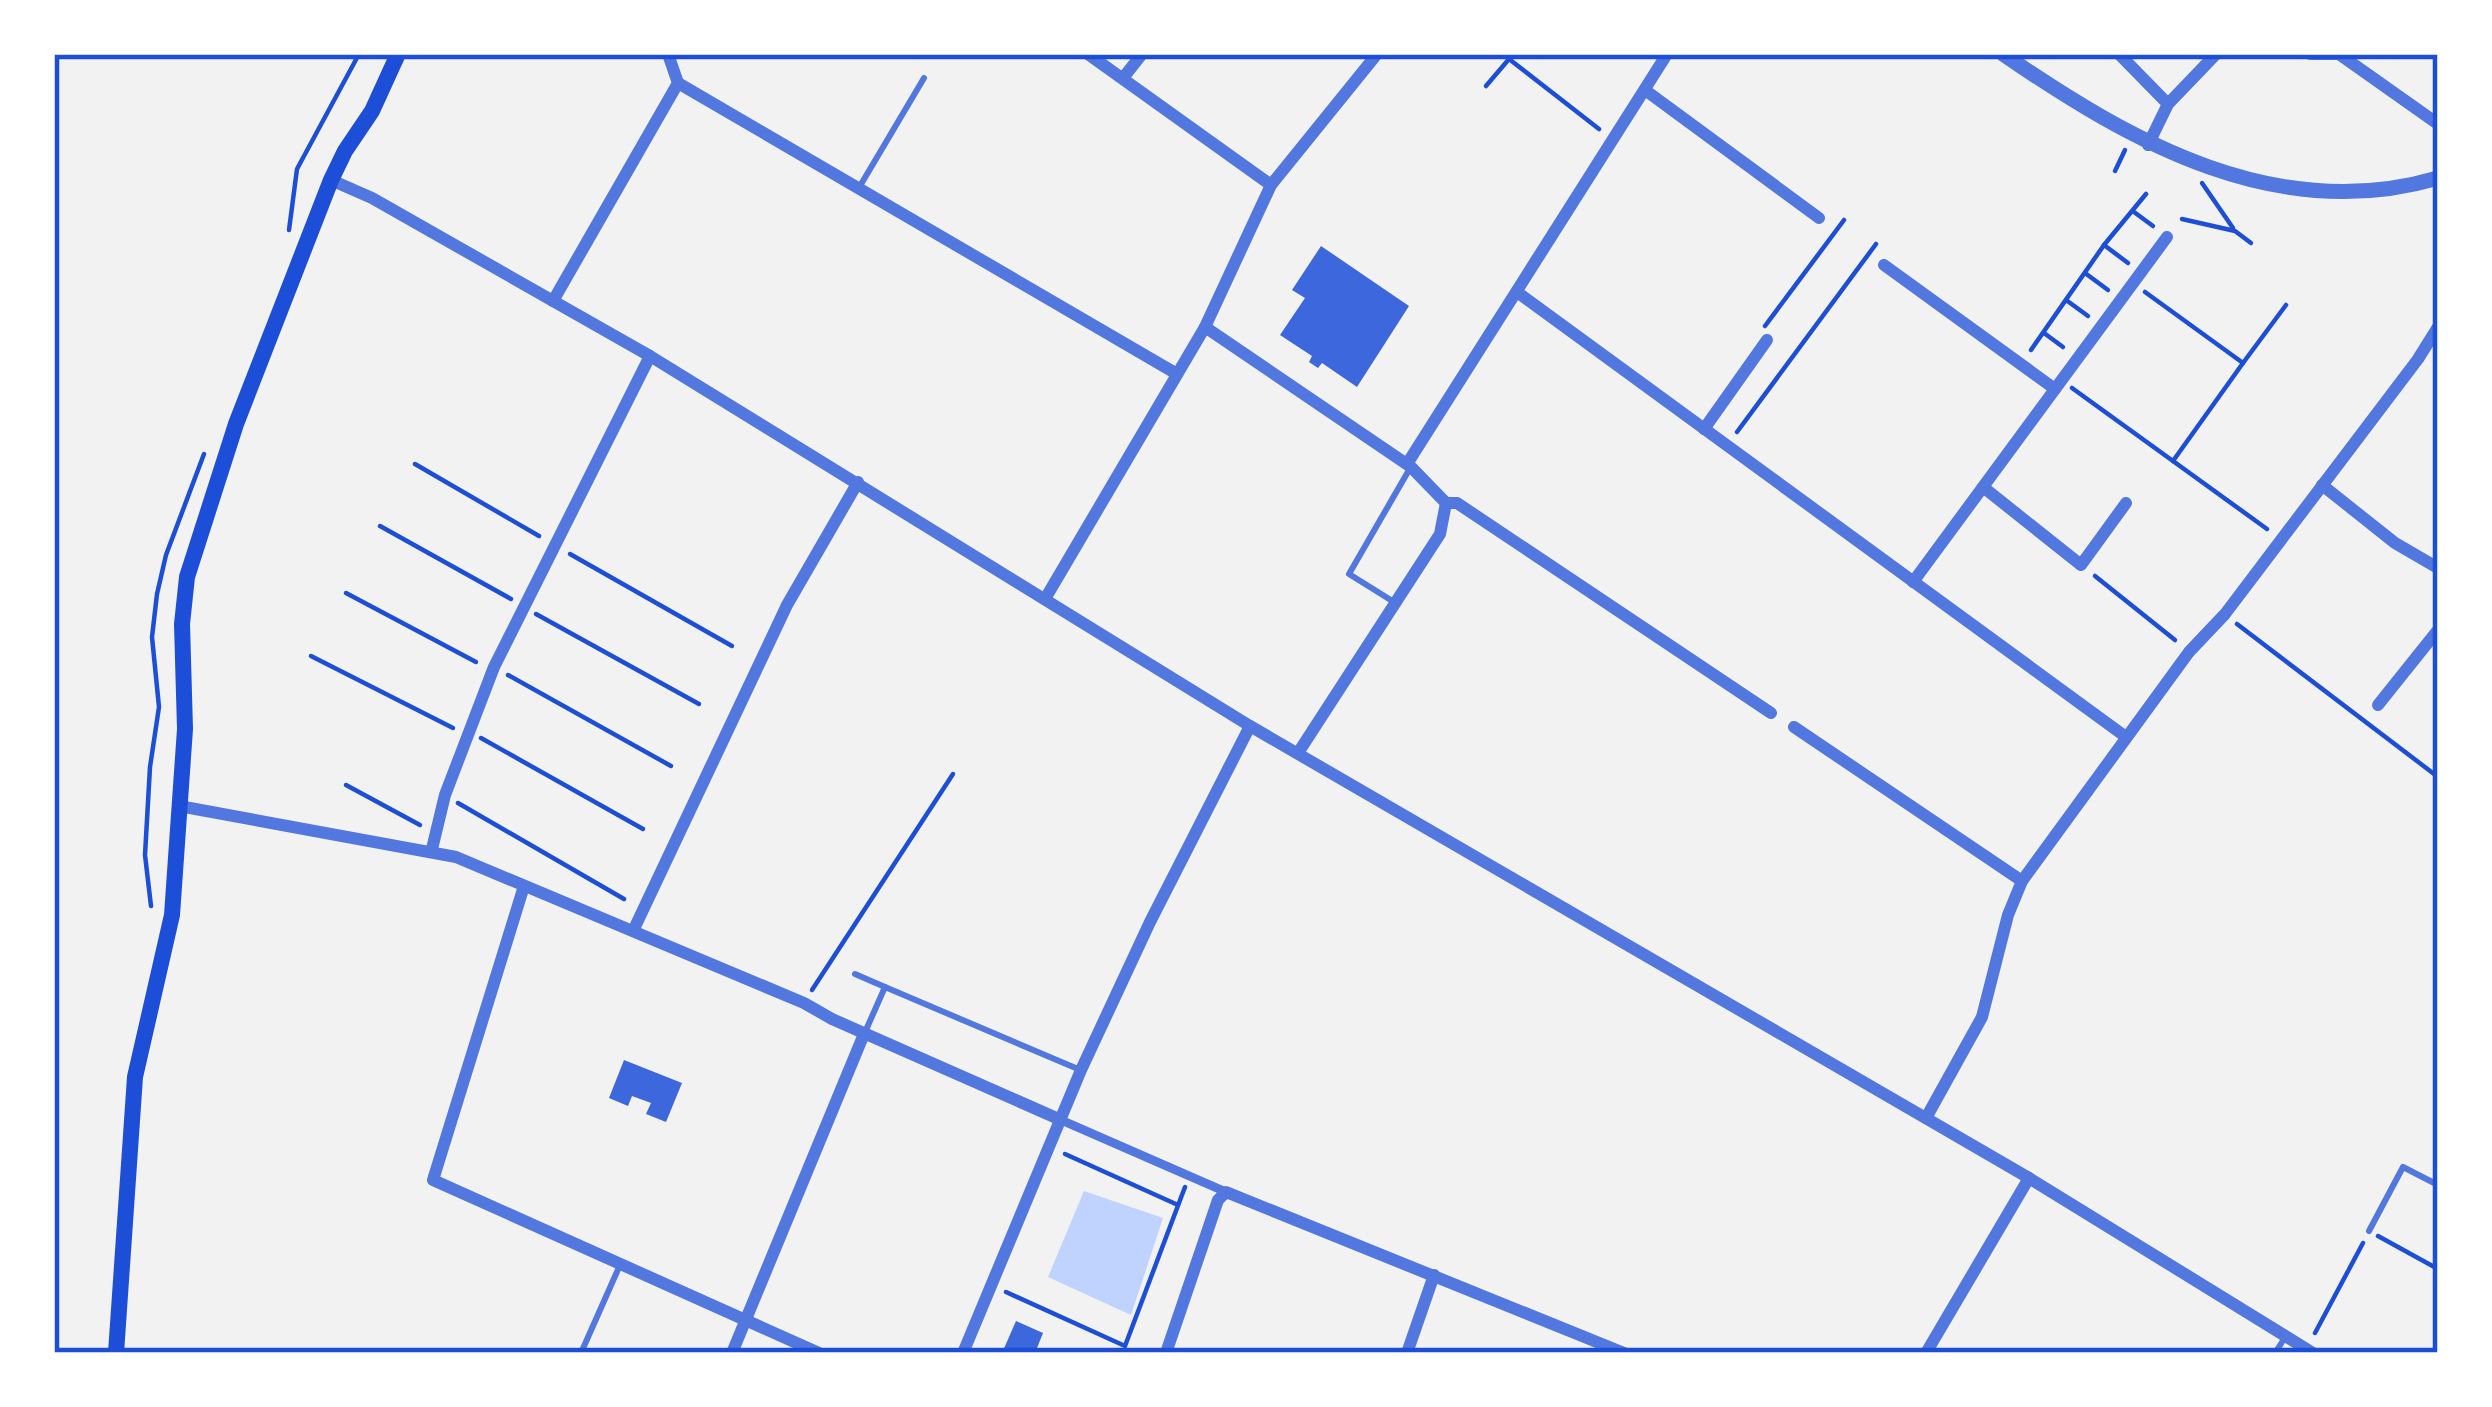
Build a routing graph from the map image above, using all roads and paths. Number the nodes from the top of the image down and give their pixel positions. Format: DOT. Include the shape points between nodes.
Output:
graph roads {
  1 [pos="398,54"];
  2 [pos="668,54"];
  3 [pos="1088,54"];
  4 [pos="1142,54"];
  5 [pos="1377,54"];
  6 [pos="1667,54"];
  7 [pos="2003,54"];
  8 [pos="2119,54"];
  9 [pos="2216,54"];
  10 [pos="2310,54"];
  11 [pos="2338,54"];
  12 [pos="1511,57"];
  13 [pos="924,78"];
  14 [pos="1123,78"];
  15 [pos="678,83"];
  16 [pos="1486,86"];
  17 [pos="1646,90"];
  18 [pos="2168,104"];
  19 [pos="2438,124"];
  20 [pos="1604,132"];
  21 [pos="2149,143"];
  22 [pos="2125,150"];
  23 [pos="2115,171"];
  24 [pos="2198,178"];
  25 [pos="2438,178"];
  26 [pos="331,180"];
  27 [pos="1271,185"];
  28 [pos="860,186"];
  29 [pos="2146,194"];
  30 [pos="2133,211"];
  31 [pos="1819,218"];
  32 [pos="2182,219"];
  33 [pos="1844,220"];
  34 [pos="2236,232"];
  35 [pos="2167,237"];
  36 [pos="2251,243"];
  37 [pos="1876,244"];
  38 [pos="2104,245"];
  39 [pos="2128,263"];
  40 [pos="1884,265"];
  41 [pos="2085,273"];
  42 [pos="2131,282"];
  43 [pos="2108,290"];
  44 [pos="1517,292"];
  45 [pos="2066,300"];
  46 [pos="553,301"];
  47 [pos="2285,305"];
  48 [pos="2088,316"];
  49 [pos="1205,327"];
  50 [pos="2438,327"];
  51 [pos="2044,333"];
  52 [pos="1764,335"];
  53 [pos="2063,347"];
  54 [pos="650,356"];
  55 [pos="2020,363"];
  56 [pos="2242,363"];
  57 [pos="1177,374"];
  58 [pos="2055,389"];
  59 [pos="1703,428"];
  60 [pos="1727,446"];
  61 [pos="2171,462"];
  62 [pos="415,464"];
  63 [pos="1409,466"];
  64 [pos="858,482"];
  65 [pos="2322,485"];
  66 [pos="1983,487"];
  67 [pos="1446,503"];
  68 [pos="2126,503"];
  69 [pos="380,526"];
  70 [pos="2281,540"];
  71 [pos="555,545"];
  72 [pos="2081,565"];
  73 [pos="2438,568"];
  74 [pos="1913,582"];
  75 [pos="346,593"];
  76 [pos="1045,599"];
  77 [pos="1395,603"];
  78 [pos="522,606"];
  79 [pos="2225,614"];
  80 [pos="2438,630"];
  81 [pos="732,646"];
  82 [pos="2189,652"];
  83 [pos="311,656"];
  84 [pos="494,668"];
  85 [pos="699,704"];
  86 [pos="2378,705"];
  87 [pos="1772,713"];
  88 [pos="1250,726"];
  89 [pos="1794,727"];
  90 [pos="467,732"];
  91 [pos="2126,737"];
  92 [pos="1298,753"];
  93 [pos="671,766"];
  94 [pos="953,774"];
  95 [pos="2438,777"];
  96 [pos="346,785"];
  97 [pos="445,796"];
  98 [pos="179,806"];
  99 [pos="643,829"];
  100 [pos="436,833"];
  101 [pos="432,849"];
  102 [pos="2022,881"];
  103 [pos="524,886"];
  104 [pos="625,899"];
  105 [pos="634,929"];
  106 [pos="855,974"];
  107 [pos="885,987"];
  108 [pos="804,1003"];
  109 [pos="864,1034"];
  110 [pos="1081,1070"];
  111 [pos="1926,1118"];
  112 [pos="1061,1120"];
  113 [pos="1077,1127"];
  114 [pos="1189,1176"];
  115 [pos="2030,1178"];
  116 [pos="2438,1185"];
  117 [pos="1226,1192"];
  118 [pos="1178,1205"];
  119 [pos="2369,1231"];
  120 [pos="621,1262"];
  121 [pos="2438,1269"];
  122 [pos="1434,1275"];
  123 [pos="1006,1292"];
  124 [pos="744,1317"];
  125 [pos="2285,1336"];
  126 [pos="2310,1351"];
  127 [pos="116,1353"];
  128 [pos="581,1353"];
  129 [pos="732,1353"];
  130 [pos="819,1353"];
  131 [pos="963,1353"];
  132 [pos="1166,1353"];
  133 [pos="1407,1353"];
  134 [pos="1624,1353"];
  135 [pos="1927,1353"];
  136 [pos="2275,1353"];
  1 -- 26 [label="main road"];
  2 -- 15 [label="street"];
  3 -- 14 [label="street"];
  4 -- 14 [label="street"];
  5 -- 27 [label="street"];
  6 -- 17 [label="street"];
  7 -- 21 [label="street"];
  8 -- 18 [label="street"];
  9 -- 18 [label="street"];
  10 -- 11 [label="street"];
  11 -- 19 [label="street"];
  12 -- 16 [label="path"];
  12 -- 20 [label="path"];
  13 -- 28 [label="lane"];
  14 -- 27 [label="street"];
  15 -- 28 [label="street"];
  15 -- 46 [label="street"];
  17 -- 31 [label="street"];
  17 -- 44 [label="street"];
  18 -- 21 [label="street"];
  21 -- 25 [label="street" via="2279,187 2358,191"];
  22 -- 23 [label="path"];
  24 -- 34 [label="path"];
  26 -- 46 [label="street"];
  26 -- 98 [label="main road" via="236,424 187,577"];
  27 -- 49 [label="street"];
  28 -- 57 [label="street"];
  29 -- 30 [label="path"];
  30 -- 35 [label="path"];
  30 -- 38 [label="path"];
  32 -- 34 [label="path"];
  33 -- 52 [label="path"];
  34 -- 36 [label="path"];
  35 -- 42 [label="street"];
  37 -- 60 [label="path"];
  38 -- 39 [label="path"];
  38 -- 41 [label="path"];
  40 -- 55 [label="street"];
  41 -- 43 [label="path"];
  41 -- 45 [label="path"];
  42 -- 56 [label="path"];
  42 -- 58 [label="street"];
  44 -- 59 [label="street"];
  44 -- 63 [label="street"];
  45 -- 48 [label="path"];
  45 -- 51 [label="path"];
  46 -- 54 [label="street"];
  47 -- 56 [label="path"];
  49 -- 57 [label="street"];
  49 -- 63 [label="street"];
  50 -- 65 [label="street"];
  51 -- 53 [label="path"];
  51 -- 55 [label="path"];
  52 -- 59 [label="street"];
  54 -- 64 [label="street"];
  54 -- 71 [label="street"];
  55 -- 58 [label="street"];
  56 -- 61 [label="path"];
  57 -- 76 [label="street"];
  58 -- 61 [label="path" via="2073,388"];
  58 -- 66 [label="street"];
  59 -- 60 [label="street"];
  60 -- 74 [label="street"];
  61 -- 70 [label="path"];
  62 -- 71 [label="path"];
  63 -- 67 [label="street"];
  63 -- 77 [label="lane" via="1349,574"];
  64 -- 76 [label="street"];
  64 -- 105 [label="street" via="787,604"];
  65 -- 70 [label="street"];
  65 -- 73 [label="street"];
  66 -- 72 [label="street"];
  66 -- 74 [label="street"];
  67 -- 77 [label="street" via="1440,534"];
  67 -- 87 [label="street"];
  68 -- 72 [label="street"];
  69 -- 78 [label="path"];
  70 -- 79 [label="street"];
  71 -- 78 [label="street"];
  71 -- 81 [label="path"];
  72 -- 82 [label="path"];
  74 -- 91 [label="street"];
  75 -- 84 [label="path"];
  76 -- 88 [label="street"];
  77 -- 92 [label="street"];
  78 -- 84 [label="street"];
  78 -- 85 [label="path"];
  79 -- 82 [label="street"];
  79 -- 95 [label="path"];
  80 -- 86 [label="street"];
  82 -- 91 [label="street"];
  83 -- 90 [label="path"];
  84 -- 90 [label="street"];
  84 -- 93 [label="path"];
  88 -- 92 [label="street"];
  88 -- 110 [label="street"];
  89 -- 102 [label="street"];
  90 -- 97 [label="street"];
  90 -- 99 [label="path"];
  91 -- 102 [label="street"];
  92 -- 111 [label="street"];
  94 -- 108 [label="path"];
  96 -- 100 [label="path"];
  97 -- 100 [label="street"];
  97 -- 104 [label="path"];
  98 -- 101 [label="street"];
  98 -- 127 [label="main road" via="172,915 135,1077"];
  100 -- 101 [label="street"];
  101 -- 103 [label="street"];
  102 -- 111 [label="street" via="1982,1017"];
  103 -- 105 [label="street"];
  103 -- 120 [label="street" via="433,1180"];
  105 -- 108 [label="street"];
  106 -- 107 [label="lane"];
  107 -- 109 [label="lane"];
  107 -- 110 [label="lane"];
  108 -- 109 [label="street"];
  109 -- 112 [label="street"];
  109 -- 124 [label="street"];
  110 -- 112 [label="street"];
  111 -- 115 [label="street"];
  112 -- 113 [label="street"];
  112 -- 131 [label="street"];
  113 -- 114 [label="street"];
  113 -- 118 [label="path" via="1065,1154"];
  114 -- 117 [label="street"];
  114 -- 118 [label="path"];
  115 -- 125 [label="street"];
  115 -- 135 [label="street"];
  116 -- 119 [label="lane" via="2404,1167"];
  117 -- 122 [label="street"];
  117 -- 132 [label="street"];
  118 -- 123 [label="path" via="1125,1346"];
  119 -- 121 [label="path"];
  119 -- 126 [label="path"];
  120 -- 124 [label="street"];
  120 -- 128 [label="lane"];
  122 -- 133 [label="street"];
  122 -- 134 [label="street"];
  124 -- 129 [label="street"];
  124 -- 130 [label="street"];
  125 -- 126 [label="street"];
  125 -- 136 [label="lane"];
}
